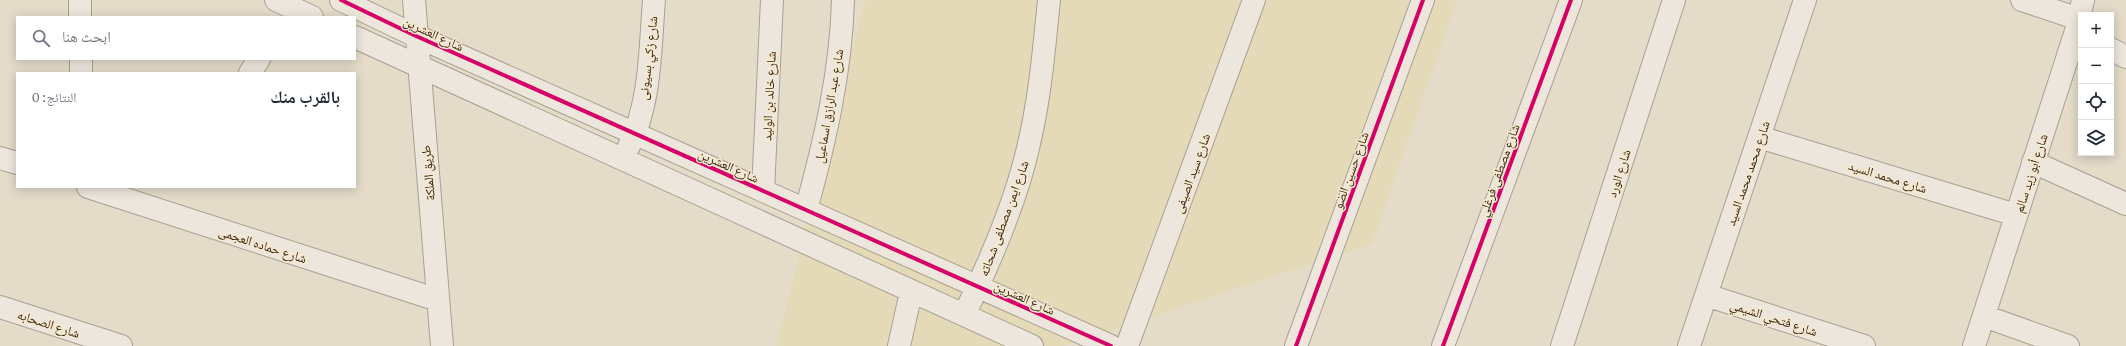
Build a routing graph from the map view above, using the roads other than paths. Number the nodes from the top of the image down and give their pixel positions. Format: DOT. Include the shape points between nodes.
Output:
graph roads {
  1 [pos="80,0"];
  2 [pos="341,0"];
  3 [pos="414,0"];
  4 [pos="654,0"];
  5 [pos="772,0"];
  6 [pos="843,0"];
  7 [pos="1049,0"];
  8 [pos="1254,0"];
  9 [pos="1423,0"];
  10 [pos="1571,0"];
  11 [pos="1674,0"];
  12 [pos="1805,0"];
  13 [pos="2022,0"];
  14 [pos="284,8"];
  15 [pos="80,16"];
  16 [pos="309,16"];
  17 [pos="2078,20"];
  18 [pos="2078,27"];
  19 [pos="416,36"];
  20 [pos="356,37"];
  21 [pos="2114,51"];
  22 [pos="2126,57"];
  23 [pos="81,60"];
  24 [pos="258,60"];
  25 [pos="418,67"];
  26 [pos="81,72"];
  27 [pos="251,72"];
  28 [pos="635,134"];
  29 [pos="1759,137"];
  30 [pos="0,158"];
  31 [pos="622,160"];
  32 [pos="2033,162"];
  33 [pos="16,163"];
  34 [pos="91,188"];
  35 [pos="763,191"];
  36 [pos="2126,204"];
  37 [pos="806,210"];
  38 [pos="2016,216"];
  39 [pos="978,286"];
  40 [pos="911,292"];
  41 [pos="1706,295"];
  42 [pos="438,300"];
  43 [pos="0,307"];
  44 [pos="964,315"];
  45 [pos="1984,316"];
  46 [pos="121,346"];
  47 [pos="442,346"];
  48 [pos="899,346"];
  49 [pos="1032,346"];
  50 [pos="1111,346"];
  51 [pos="1127,346"];
  52 [pos="1296,346"];
  53 [pos="1443,346"];
  54 [pos="1562,346"];
  55 [pos="1688,346"];
  56 [pos="1864,346"];
  57 [pos="1974,346"];
  58 [pos="2068,346"];
  1 -- 15 [label="street"];
  2 -- 19 [label="street, شارع العشرين"];
  3 -- 19 [label="street, طريق الملكة"];
  4 -- 28 [label="street, شارع زكي بسيونى" via="647,82"];
  5 -- 35 [label="street, شارع خالد بن الوليد"];
  6 -- 37 [label="street, شارع عبد الرازق اسماعيل" via="836,79 824,143"];
  7 -- 39 [label="street, شارع ايمن مصطفى شحاته" via="1038,98 1028,148 1015,193"];
  8 -- 51 [label="street, شارع سيد الصيفى"];
  9 -- 52 [label="street, شارع حسين الضو"];
  10 -- 53 [label="street, شارع مصطفى فرغلي"];
  11 -- 54 [label="street, شارع الورد"];
  12 -- 29 [label="street, شارع محمد محمد السيد"];
  13 -- 17 [label="street"];
  14 -- 16 [label="street"];
  18 -- 32 [label="street, شارع أبو زيد سالم"];
  19 -- 25 [label="street, طريق الملكة"];
  19 -- 28 [label="street, شارع العشرين"];
  20 -- 25 [label="street"];
  21 -- 22 [label="street"];
  23 -- 26 [label="street"];
  24 -- 27 [label="street"];
  25 -- 31 [label="street"];
  25 -- 42 [label="street, طريق الملكة"];
  28 -- 31 [label="street, شارع زكي بسيونى"];
  28 -- 35 [label="street, شارع العشرين"];
  29 -- 38 [label="street, شارع محمد السيد"];
  29 -- 41 [label="street, شارع محمد محمد السيد"];
  30 -- 33 [label="street"];
  31 -- 40 [label="street"];
  32 -- 36 [label="street"];
  32 -- 38 [label="street, شارع أبو زيد سالم"];
  34 -- 42 [label="street, شارع حماده العجمى"];
  35 -- 37 [label="street, شارع العشرين"];
  37 -- 39 [label="street, شارع العشرين"];
  38 -- 45 [label="street, شارع أبو زيد سالم"];
  39 -- 44 [label="street, شارع ايمن مصطفى شحاته"];
  39 -- 50 [label="street, شارع العشرين"];
  40 -- 44 [label="street"];
  40 -- 48 [label="street"];
  41 -- 55 [label="street, شارع محمد محمد السيد"];
  41 -- 56 [label="street, شارع فتحي الشيمي"];
  42 -- 47 [label="street, طريق الملكة"];
  43 -- 46 [label="street, شارع الصحابه"];
  44 -- 49 [label="street"];
  45 -- 57 [label="street, شارع أبو زيد سالم"];
  45 -- 58 [label="street"];
}
